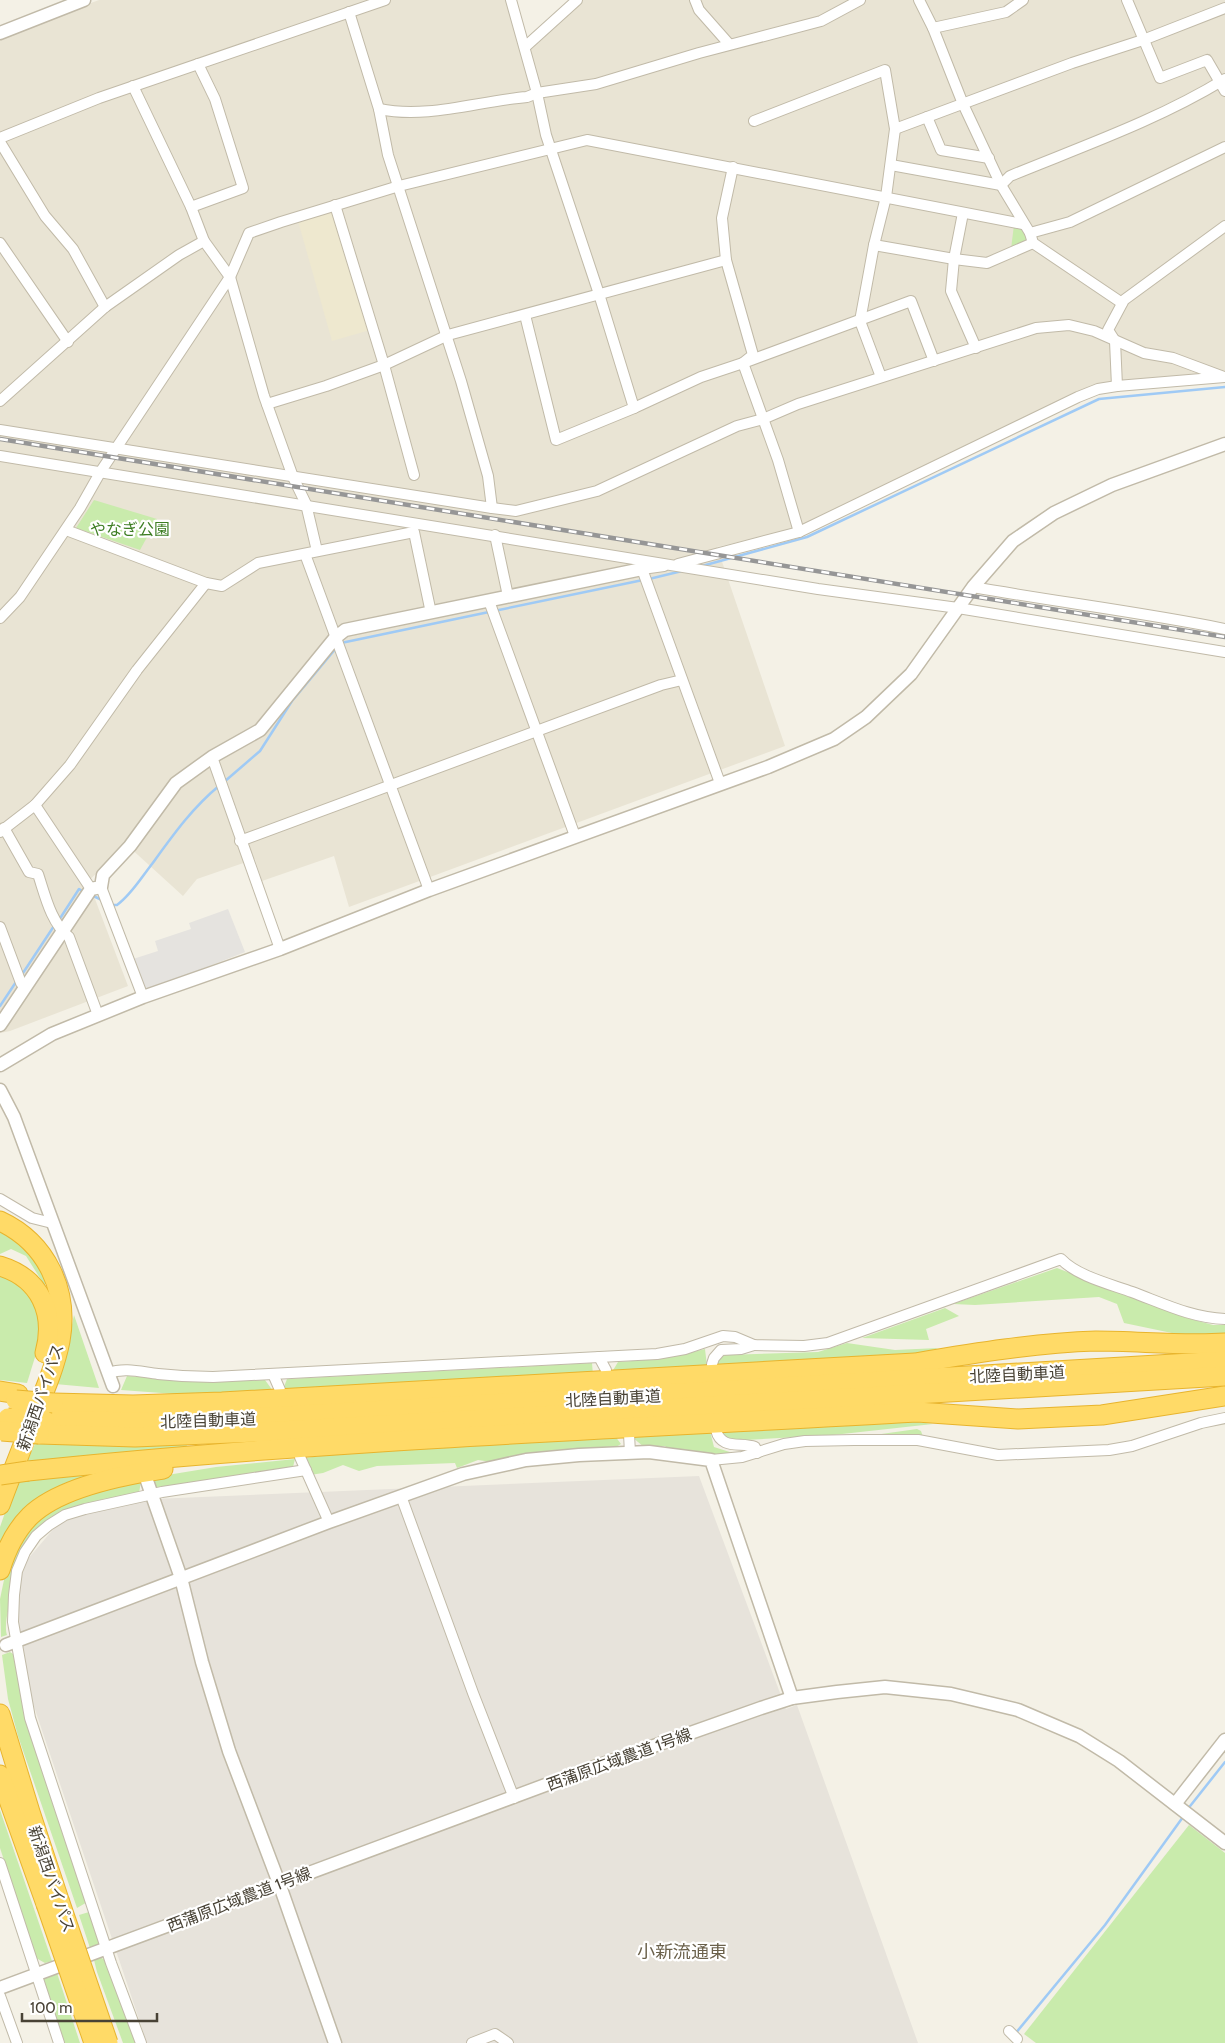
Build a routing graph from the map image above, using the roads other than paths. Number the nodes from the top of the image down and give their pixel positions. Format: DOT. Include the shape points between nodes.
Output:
graph roads {
  1 [pos="84,0"];
  2 [pos="385,0"];
  3 [pos="511,0"];
  4 [pos="577,0"];
  5 [pos="695,0"];
  6 [pos="860,0"];
  7 [pos="919,0"];
  8 [pos="1023,0"];
  9 [pos="1127,0"];
  10 [pos="1225,8"];
  11 [pos="349,12"];
  12 [pos="933,28"];
  13 [pos="0,32"];
  14 [pos="1143,40"];
  15 [pos="729,44"];
  16 [pos="525,47"];
  17 [pos="198,64"];
  18 [pos="1223,84"];
  19 [pos="134,86"];
  20 [pos="537,93"];
  21 [pos="963,104"];
  22 [pos="380,108"];
  23 [pos="927,117"];
  24 [pos="754,121"];
  25 [pos="895,129"];
  26 [pos="0,138"];
  27 [pos="0,142"];
  28 [pos="1225,147"];
  29 [pos="550,148"];
  30 [pos="989,158"];
  31 [pos="891,165"];
  32 [pos="733,167"];
  33 [pos="1001,185"];
  34 [pos="399,186"];
  35 [pos="886,197"];
  36 [pos="335,205"];
  37 [pos="192,207"];
  38 [pos="963,213"];
  39 [pos="1023,224"];
  40 [pos="1225,226"];
  41 [pos="1032,238"];
  42 [pos="204,241"];
  43 [pos="0,243"];
  44 [pos="874,245"];
  45 [pos="726,260"];
  46 [pos="954,260"];
  47 [pos="230,276"];
  48 [pos="599,294"];
  49 [pos="1122,302"];
  50 [pos="105,307"];
  51 [pos="525,315"];
  52 [pos="860,321"];
  53 [pos="448,335"];
  54 [pos="1115,341"];
  55 [pos="68,342"];
  56 [pos="976,348"];
  57 [pos="934,361"];
  58 [pos="743,363"];
  59 [pos="384,365"];
  60 [pos="881,377"];
  61 [pos="1225,377"];
  62 [pos="1117,386"];
  63 [pos="0,401"];
  64 [pos="268,404"];
  65 [pos="634,408"];
  66 [pos="763,419"];
  67 [pos="0,430"];
  68 [pos="1225,444"];
  69 [pos="116,449"];
  70 [pos="0,456"];
  71 [pos="101,471"];
  72 [pos="414,475"];
  73 [pos="293,477"];
  74 [pos="306,504"];
  75 [pos="492,508"];
  76 [pos="66,530"];
  77 [pos="799,532"];
  78 [pos="495,535"];
  79 [pos="317,551"];
  80 [pos="305,554"];
  81 [pos="676,564"];
  82 [pos="642,569"];
  83 [pos="206,582"];
  84 [pos="973,587"];
  85 [pos="508,596"];
  86 [pos="489,601"];
  87 [pos="958,608"];
  88 [pos="431,613"];
  89 [pos="0,618"];
  90 [pos="1225,629"];
  91 [pos="335,638"];
  92 [pos="1225,652"];
  93 [pos="682,680"];
  94 [pos="536,731"];
  95 [pos="212,757"];
  96 [pos="720,783"];
  97 [pos="390,786"];
  98 [pos="35,805"];
  99 [pos="2,830"];
  100 [pos="575,836"];
  101 [pos="240,841"];
  102 [pos="96,888"];
  103 [pos="428,890"];
  104 [pos="0,928"];
  105 [pos="62,932"];
  106 [pos="280,949"];
  107 [pos="25,987"];
  108 [pos="143,997"];
  109 [pos="98,1015"];
  110 [pos="0,1025"];
  111 [pos="0,1065"];
  112 [pos="0,1090"];
  113 [pos="0,1198"];
  114 [pos="0,1221"];
  115 [pos="52,1223"];
  116 [pos="0,1266"];
  117 [pos="1225,1319"];
  118 [pos="1225,1343"];
  119 [pos="754,1345"];
  120 [pos="599,1357"];
  121 [pos="1225,1361"];
  122 [pos="712,1364"];
  123 [pos="606,1370"];
  124 [pos="273,1374"];
  125 [pos="1225,1376"];
  126 [pos="110,1380"];
  127 [pos="280,1390"];
  128 [pos="8,1396"];
  129 [pos="1225,1396"];
  130 [pos="1225,1418"];
  131 [pos="2,1424"];
  132 [pos="41,1427"];
  133 [pos="716,1430"];
  134 [pos="629,1434"];
  135 [pos="302,1452"];
  136 [pos="630,1453"];
  137 [pos="757,1453"];
  138 [pos="711,1460"];
  139 [pos="306,1470"];
  140 [pos="0,1474"];
  141 [pos="146,1478"];
  142 [pos="152,1496"];
  143 [pos="402,1496"];
  144 [pos="0,1505"];
  145 [pos="329,1522"];
  146 [pos="0,1570"];
  147 [pos="181,1578"];
  148 [pos="11,1644"];
  149 [pos="792,1698"];
  150 [pos="0,1714"];
  151 [pos="1225,1740"];
  152 [pos="0,1767"];
  153 [pos="0,1775"];
  154 [pos="514,1798"];
  155 [pos="1175,1804"];
  156 [pos="16,1817"];
  157 [pos="1225,1843"];
  158 [pos="0,1863"];
  159 [pos="279,1883"];
  160 [pos="53,1902"];
  161 [pos="107,1950"];
  162 [pos="78,1953"];
  163 [pos="36,1975"];
  164 [pos="0,1988"];
  165 [pos="0,1996"];
  166 [pos="17,2043"];
  167 [pos="59,2043"];
  168 [pos="86,2043"];
  169 [pos="94,2043"];
  170 [pos="108,2043"];
  171 [pos="116,2043"];
  172 [pos="141,2043"];
  173 [pos="335,2043"];
  174 [pos="472,2043"];
  175 [pos="508,2043"];
  1 -- 13 [label="street"];
  2 -- 11 [label="street"];
  3 -- 16 [label="street"];
  4 -- 16 [label="street"];
  5 -- 15 [label="street" via="699,10"];
  6 -- 15 [label="street" via="821,21"];
  7 -- 12 [label="street"];
  8 -- 12 [label="street" via="1006,12"];
  9 -- 14 [label="street"];
  10 -- 14 [label="street"];
  11 -- 17 [label="street"];
  11 -- 22 [label="street"];
  12 -- 21 [label="street"];
  14 -- 18 [label="street" via="1160,78 1207,60"];
  14 -- 21 [label="street"];
  15 -- 20 [label="street" via="596,84"];
  16 -- 20 [label="street"];
  17 -- 19 [label="street"];
  17 -- 37 [label="street" via="216,99 243,188"];
  18 -- 33 [label="street" via="1156,116 1010,176"];
  19 -- 26 [label="street"];
  19 -- 37 [label="street"];
  20 -- 22 [label="street" via="431,111 398,112"];
  20 -- 29 [label="street"];
  21 -- 23 [label="street"];
  21 -- 30 [label="street"];
  22 -- 34 [label="street" via="388,155"];
  23 -- 25 [label="street"];
  23 -- 30 [label="street" via="941,150"];
  24 -- 25 [label="street" via="885,70"];
  25 -- 31 [label="street"];
  27 -- 50 [label="street" via="45,216 73,249"];
  28 -- 41 [label="street"];
  29 -- 32 [label="street" via="587,140"];
  29 -- 34 [label="street"];
  29 -- 48 [label="street"];
  30 -- 33 [label="street"];
  31 -- 33 [label="street"];
  31 -- 35 [label="street"];
  32 -- 35 [label="street"];
  32 -- 45 [label="street" via="722,218"];
  33 -- 39 [label="street"];
  34 -- 36 [label="street"];
  34 -- 53 [label="street"];
  35 -- 38 [label="street"];
  35 -- 44 [label="street"];
  36 -- 47 [label="street" via="249,233"];
  36 -- 59 [label="street"];
  37 -- 42 [label="street"];
  38 -- 39 [label="street"];
  38 -- 46 [label="street"];
  39 -- 41 [label="street"];
  40 -- 49 [label="street"];
  41 -- 46 [label="street" via="987,262"];
  41 -- 49 [label="street"];
  42 -- 47 [label="street"];
  42 -- 50 [label="street"];
  43 -- 55 [label="street"];
  44 -- 46 [label="street"];
  44 -- 52 [label="street"];
  45 -- 48 [label="street"];
  45 -- 58 [label="street" via="753,355"];
  46 -- 56 [label="street" via="951,291"];
  47 -- 64 [label="street"];
  47 -- 69 [label="street"];
  48 -- 51 [label="street"];
  48 -- 65 [label="street"];
  49 -- 54 [label="street" via="1108,330"];
  50 -- 55 [label="street"];
  51 -- 53 [label="street"];
  51 -- 65 [label="street" via="556,440"];
  52 -- 57 [label="street" via="911,301"];
  52 -- 58 [label="street"];
  52 -- 60 [label="street"];
  53 -- 59 [label="street"];
  53 -- 75 [label="street" via="488,476"];
  54 -- 56 [label="street" via="1070,325 1036,328"];
  54 -- 61 [label="street"];
  54 -- 62 [label="street"];
  55 -- 63 [label="street"];
  56 -- 57 [label="street"];
  57 -- 60 [label="street"];
  58 -- 65 [label="street" via="701,377"];
  58 -- 66 [label="street"];
  59 -- 64 [label="street"];
  59 -- 72 [label="street"];
  60 -- 66 [label="street"];
  61 -- 62 [label="street"];
  62 -- 77 [label="street" via="1098,388 1078,397"];
  64 -- 73 [label="street"];
  66 -- 75 [label="street" via="737,426 597,491 516,511"];
  66 -- 77 [label="street"];
  67 -- 69 [label="street"];
  68 -- 84 [label="street" via="1112,485 1054,513 1013,541"];
  69 -- 71 [label="street"];
  69 -- 73 [label="street"];
  70 -- 71 [label="street"];
  71 -- 74 [label="street"];
  71 -- 76 [label="street"];
  73 -- 74 [label="street"];
  73 -- 75 [label="street"];
  74 -- 78 [label="street"];
  74 -- 79 [label="street"];
  76 -- 83 [label="street"];
  76 -- 89 [label="street" via="20,597"];
  77 -- 81 [label="street"];
  78 -- 81 [label="street"];
  78 -- 85 [label="street"];
  79 -- 80 [label="street"];
  79 -- 88 [label="street" via="414,532"];
  80 -- 83 [label="street" via="258,563 222,586"];
  80 -- 91 [label="street"];
  81 -- 82 [label="street"];
  81 -- 87 [label="street" via="818,589"];
  82 -- 85 [label="street"];
  82 -- 93 [label="street"];
  83 -- 98 [label="street" via="137,670 70,764"];
  84 -- 87 [label="street"];
  84 -- 90 [label="street"];
  85 -- 86 [label="street"];
  86 -- 88 [label="street"];
  86 -- 94 [label="street"];
  87 -- 92 [label="street"];
  87 -- 96 [label="street" via="911,674 866,717 834,739"];
  88 -- 91 [label="street" via="345,630"];
  91 -- 95 [label="street" via="260,730"];
  91 -- 97 [label="street"];
  93 -- 94 [label="street"];
  93 -- 96 [label="street"];
  94 -- 97 [label="street"];
  94 -- 100 [label="street"];
  95 -- 101 [label="street"];
  95 -- 102 [label="street" via="176,783"];
  96 -- 100 [label="street"];
  97 -- 101 [label="street"];
  97 -- 103 [label="street"];
  98 -- 99 [label="street"];
  98 -- 102 [label="street"];
  99 -- 105 [label="street" via="29,872 38,874 55,922"];
  100 -- 103 [label="street"];
  101 -- 106 [label="street"];
  102 -- 105 [label="street"];
  102 -- 108 [label="street"];
  103 -- 106 [label="street"];
  104 -- 107 [label="street"];
  105 -- 107 [label="street"];
  105 -- 109 [label="street" via="68,938"];
  106 -- 108 [label="street"];
  107 -- 110 [label="street"];
  108 -- 109 [label="street"];
  109 -- 111 [label="street" via="52,1034"];
  112 -- 115 [label="street" via="14,1117"];
  113 -- 115 [label="street" via="32,1218"];
  114 -- 144 [label="highway, 新潟西バイパス" via="26,1238 46,1260 58,1288 62,1313 56,1359"];
  115 -- 126 [label="street"];
  116 -- 140 [label="highway" via="26,1278 36,1288 43,1301 49,1330 38,1377"];
  117 -- 119 [label="street" via="1188,1313 1070,1267 1061,1259 828,1343"];
  118 -- 128 [label="highway, bridge" via="1056,1343 915,1362 174,1404 54,1401"];
  119 -- 120 [label="street" via="723,1336 671,1352"];
  119 -- 122 [label="street" via="721,1350"];
  120 -- 123 [label="street"];
  120 -- 124 [label="street"];
  121 -- 132 [label="highway, 北陸自動車道" via="234,1419"];
  124 -- 126 [label="street" via="194,1377 116,1370"];
  124 -- 127 [label="street"];
  125 -- 132 [label="highway, 北陸自動車道" via="270,1432 135,1437"];
  129 -- 135 [label="highway" via="1102,1415 1018,1419 917,1412"];
  130 -- 137 [label="street" via="1115,1450 998,1455 918,1440 854,1440 805,1441"];
  131 -- 132 [label="highway, 北陸自動車道, bridge"];
  133 -- 137 [label="street" via="724,1442 755,1447"];
  134 -- 136 [label="street"];
  135 -- 139 [label="street"];
  135 -- 140 [label="highway, bridge" via="135,1461"];
  135 -- 146 [label="highway" via="155,1470 71,1492 30,1516 12,1541"];
  136 -- 138 [label="street" via="676,1454"];
  136 -- 143 [label="street" via="526,1460 463,1474"];
  137 -- 138 [label="street"];
  138 -- 149 [label="street"];
  139 -- 142 [label="street"];
  139 -- 145 [label="street"];
  141 -- 142 [label="street"];
  142 -- 147 [label="street"];
  142 -- 148 [label="street" via="65,1515 36,1536 17,1571"];
  143 -- 145 [label="street"];
  143 -- 154 [label="street"];
  145 -- 147 [label="street"];
  147 -- 148 [label="street"];
  147 -- 159 [label="street" via="229,1750"];
  148 -- 161 [label="street" via="30,1718"];
  149 -- 154 [label="street, 西蒲原広域農道 1号線"];
  149 -- 155 [label="street, 西蒲原広域農道 1号線" via="885,1687 951,1694 1018,1710 1079,1736 1119,1761"];
  150 -- 160 [label="highway, 新潟西バイパス"];
  151 -- 155 [label="street"];
  152 -- 156 [label="highway"];
  153 -- 156 [label="highway, 新潟西バイパス"];
  154 -- 159 [label="street, 西蒲原広域農道 1号線"];
  155 -- 157 [label="street, 西蒲原広域農道 1号線"];
  156 -- 160 [label="highway, 新潟西バイパス"];
  158 -- 163 [label="street"];
  159 -- 161 [label="street, 西蒲原広域農道 1号線"];
  159 -- 173 [label="street"];
  160 -- 162 [label="highway, 新潟西バイパス, bridge"];
  160 -- 168 [label="highway, bridge"];
  160 -- 169 [label="highway, 新潟西バイパス, bridge"];
  161 -- 163 [label="street, 西蒲原広域農道 1号線"];
  161 -- 172 [label="street"];
  162 -- 170 [label="highway, 新潟西バイパス, bridge"];
  162 -- 171 [label="highway, bridge"];
  163 -- 164 [label="street, 西蒲原広域農道 1号線"];
  163 -- 167 [label="street"];
  165 -- 166 [label="street"];
  174 -- 175 [label="street" via="495,2034"];
}
